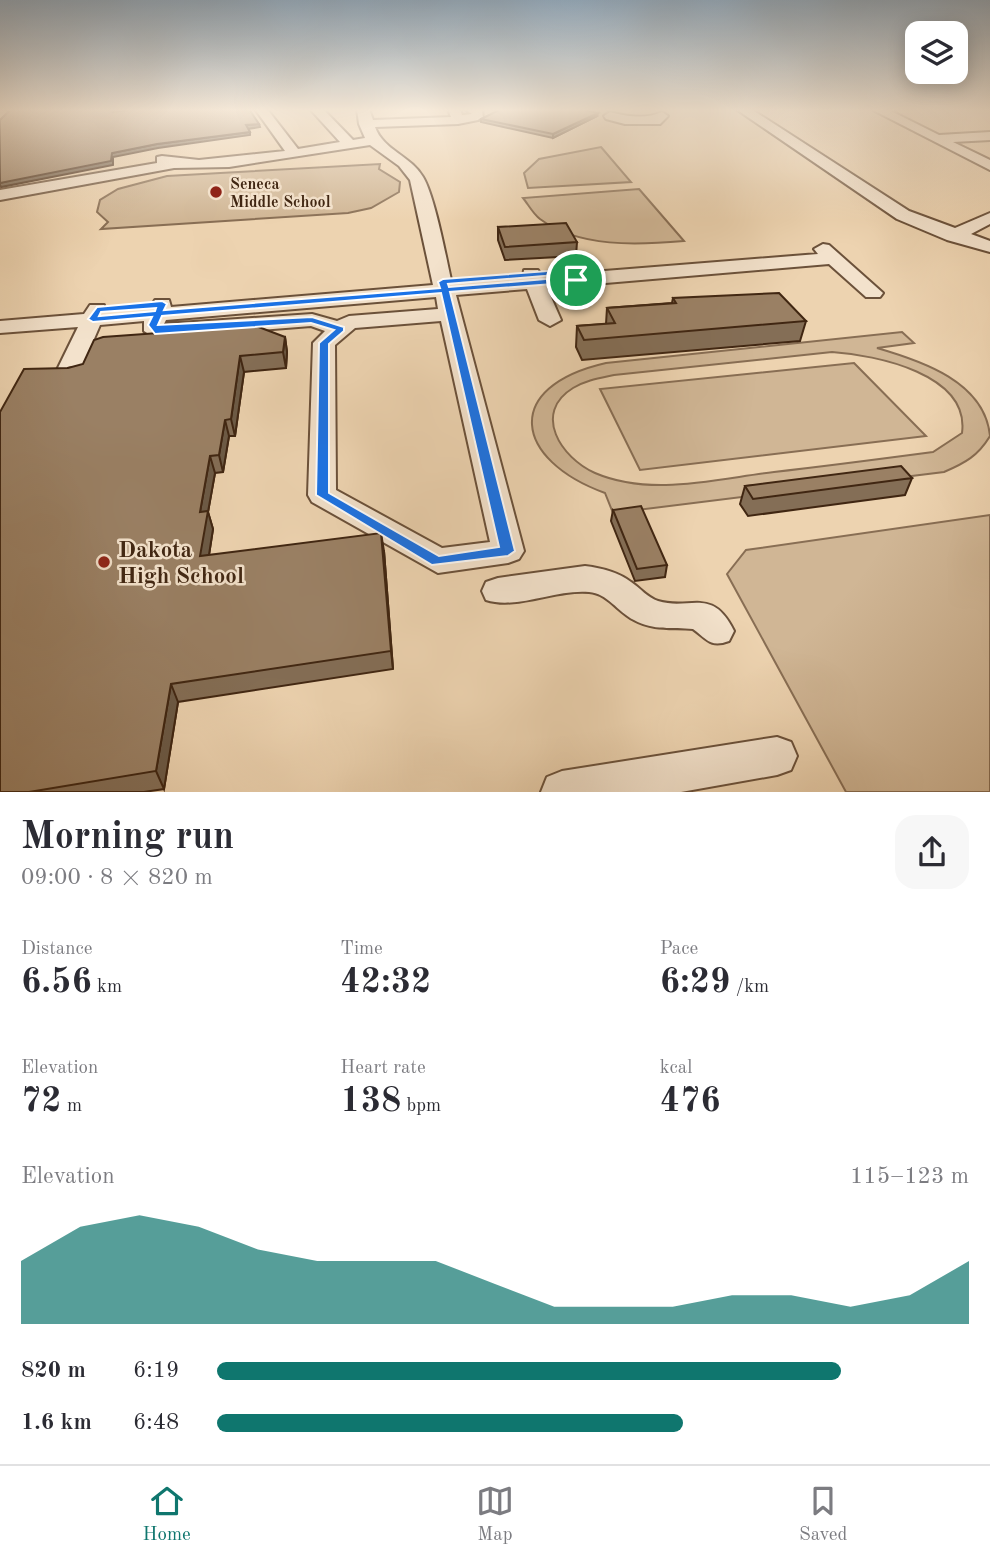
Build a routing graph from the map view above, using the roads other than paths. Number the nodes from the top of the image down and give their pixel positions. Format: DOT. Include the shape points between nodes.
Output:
graph roads {
  1 [pos="289,146"];
  2 [pos="335,146"];
  3 [pos="380,146"];
  4 [pos="798,146"];
  5 [pos="951,146"];
  6 [pos="293,152"];
  7 [pos="990,166"];
  8 [pos="0,195"];
  9 [pos="990,218"];
  10 [pos="953,236"];
  11 [pos="990,247"];
  12 [pos="533,279"];
  13 [pos="873,293"];
  14 [pos="446,295"];
  15 [pos="364,302"];
  16 [pos="160,309"];
  17 [pos="95,314"];
  18 [pos="0,317"];
  19 [pos="550,320"];
  20 [pos="0,327"];
  21 [pos="341,329"];
  22 [pos="66,376"];
  23 [pos="498,591"];
  24 [pos="716,631"];
  25 [pos="777,756"];
  26 [pos="562,792"];
  1 -- 6 [label="street"];
  2 -- 6 [label="street"];
  3 -- 14 [label="street" via="417,179"];
  4 -- 10 [label="street" via="892,208"];
  5 -- 7 [label="street"];
  6 -- 8 [label="street" via="200,166 166,162"];
  9 -- 10 [label="street"];
  10 -- 11 [label="street"];
  12 -- 13 [label="street" via="825,251"];
  12 -- 14 [label="street"];
  12 -- 19 [label="street"];
  14 -- 15 [label="street"];
  14 -- 21 [label="street" via="508,551 438,561 322,495 324,343"];
  15 -- 16 [label="street" via="279,299"];
  15 -- 21 [label="street"];
  16 -- 17 [label="street"];
  16 -- 21 [label="street" via="155,331 312,320"];
  17 -- 18 [label="street"];
  17 -- 20 [label="street"];
  17 -- 22 [label="street"];
  23 -- 24 [label="street" via="595,579 607,582 653,614 690,612 711,622"];
  25 -- 26 [label="street"];
}
